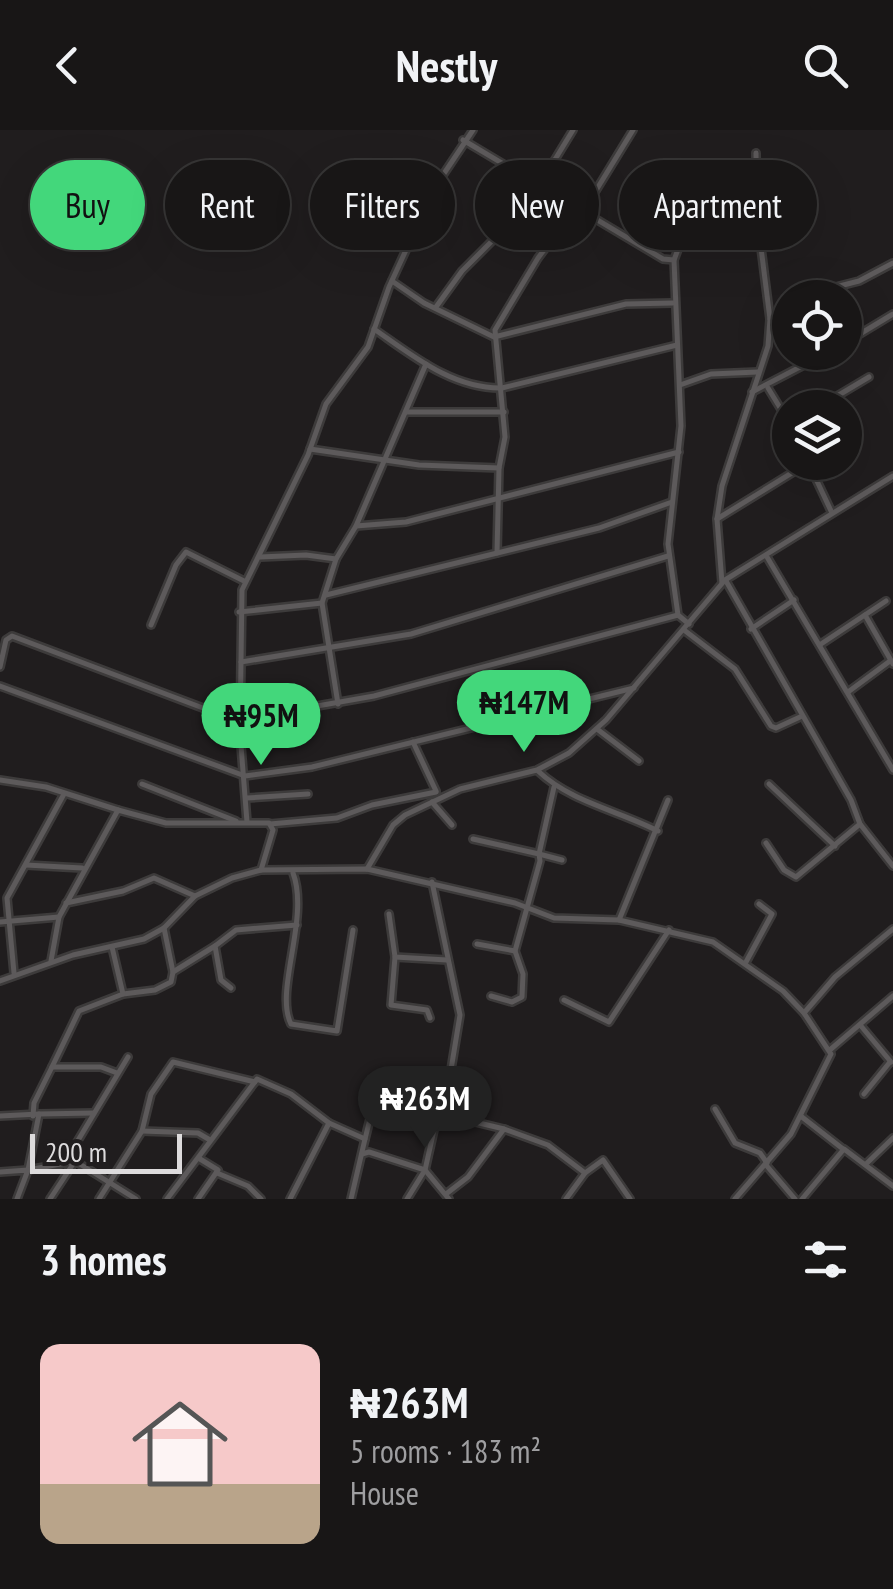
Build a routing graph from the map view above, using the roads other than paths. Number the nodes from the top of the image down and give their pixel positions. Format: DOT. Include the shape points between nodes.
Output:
graph roads {
  1 [pos="473,130"];
  2 [pos="573,130"];
  3 [pos="633,130"];
  4 [pos="463,140"];
  5 [pos="756,154"];
  6 [pos="497,160"];
  7 [pos="555,160"];
  8 [pos="756,160"];
  9 [pos="599,186"];
  10 [pos="599,220"];
  11 [pos="482,250"];
  12 [pos="544,250"];
  13 [pos="678,250"];
  14 [pos="762,250"];
  15 [pos="674,260"];
  16 [pos="893,263"];
  17 [pos="858,280"];
  18 [pos="392,281"];
  19 [pos="673,304"];
  20 [pos="436,307"];
  21 [pos="893,314"];
  22 [pos="770,318"];
  23 [pos="374,329"];
  24 [pos="862,333"];
  25 [pos="494,337"];
  26 [pos="677,345"];
  27 [pos="426,364"];
  28 [pos="798,370"];
  29 [pos="758,372"];
  30 [pos="869,377"];
  31 [pos="680,385"];
  32 [pos="502,388"];
  33 [pos="768,388"];
  34 [pos="847,390"];
  35 [pos="752,392"];
  36 [pos="772,395"];
  37 [pos="406,412"];
  38 [pos="504,412"];
  39 [pos="310,449"];
  40 [pos="680,452"];
  41 [pos="385,461"];
  42 [pos="499,468"];
  43 [pos="893,476"];
  44 [pos="780,480"];
  45 [pos="816,480"];
  46 [pos="498,498"];
  47 [pos="672,502"];
  48 [pos="832,513"];
  49 [pos="717,519"];
  50 [pos="356,526"];
  51 [pos="497,553"];
  52 [pos="668,556"];
  53 [pos="259,557"];
  54 [pos="767,557"];
  55 [pos="336,559"];
  56 [pos="245,582"];
  57 [pos="723,582"];
  58 [pos="326,595"];
  59 [pos="794,600"];
  60 [pos="886,600"];
  61 [pos="322,603"];
  62 [pos="238,612"];
  63 [pos="678,615"];
  64 [pos="865,615"];
  65 [pos="689,624"];
  66 [pos="151,626"];
  67 [pos="750,629"];
  68 [pos="684,630"];
  69 [pos="821,644"];
  70 [pos="330,650"];
  71 [pos="892,661"];
  72 [pos="241,662"];
  73 [pos="0,667"];
  74 [pos="0,686"];
  75 [pos="634,688"];
  76 [pos="848,692"];
  77 [pos="338,704"];
  78 [pos="240,713"];
  79 [pos="800,716"];
  80 [pos="240,722"];
  81 [pos="597,729"];
  82 [pos="414,742"];
  83 [pos="639,761"];
  84 [pos="537,770"];
  85 [pos="893,770"];
  86 [pos="245,776"];
  87 [pos="0,780"];
  88 [pos="142,784"];
  89 [pos="769,784"];
  90 [pos="554,787"];
  91 [pos="64,794"];
  92 [pos="308,794"];
  93 [pos="436,797"];
  94 [pos="247,798"];
  95 [pos="668,800"];
  96 [pos="118,810"];
  97 [pos="239,822"];
  98 [pos="247,822"];
  99 [pos="270,824"];
  100 [pos="860,824"];
  101 [pos="452,825"];
  102 [pos="658,831"];
  103 [pos="473,839"];
  104 [pos="766,842"];
  105 [pos="835,846"];
  106 [pos="539,854"];
  107 [pos="562,860"];
  108 [pos="26,865"];
  109 [pos="893,866"];
  110 [pos="82,868"];
  111 [pos="368,869"];
  112 [pos="260,870"];
  113 [pos="293,873"];
  114 [pos="432,881"];
  115 [pos="195,896"];
  116 [pos="65,903"];
  117 [pos="759,904"];
  118 [pos="530,909"];
  119 [pos="389,914"];
  120 [pos="59,916"];
  121 [pos="619,920"];
  122 [pos="4,923"];
  123 [pos="297,925"];
  124 [pos="164,928"];
  125 [pos="353,930"];
  126 [pos="669,930"];
  127 [pos="893,930"];
  128 [pos="477,944"];
  129 [pos="215,946"];
  130 [pos="112,947"];
  131 [pos="516,951"];
  132 [pos="395,956"];
  133 [pos="447,960"];
  134 [pos="51,962"];
  135 [pos="746,962"];
  136 [pos="173,972"];
  137 [pos="14,974"];
  138 [pos="0,981"];
  139 [pos="231,988"];
  140 [pos="124,994"];
  141 [pos="491,996"];
  142 [pos="893,996"];
  143 [pos="564,1000"];
  144 [pos="804,1013"];
  145 [pos="430,1018"];
  146 [pos="861,1026"];
  147 [pos="830,1050"];
  148 [pos="128,1057"];
  149 [pos="892,1062"];
  150 [pos="52,1067"];
  151 [pos="117,1072"];
  152 [pos="254,1082"];
  153 [pos="864,1094"];
  154 [pos="374,1103"];
  155 [pos="394,1106"];
  156 [pos="715,1110"];
  157 [pos="94,1113"];
  158 [pos="442,1114"];
  159 [pos="36,1115"];
  160 [pos="0,1116"];
  161 [pos="802,1117"];
  162 [pos="436,1121"];
  163 [pos="329,1123"];
  164 [pos="504,1129"];
  165 [pos="142,1131"];
  166 [pos="893,1138"];
  167 [pos="365,1139"];
  168 [pos="210,1140"];
  169 [pos="844,1149"];
  170 [pos="362,1154"];
  171 [pos="199,1158"];
  172 [pos="71,1162"];
  173 [pos="767,1164"];
  174 [pos="865,1165"];
  175 [pos="28,1170"];
  176 [pos="425,1170"];
  177 [pos="0,1172"];
  178 [pos="218,1173"];
  179 [pos="585,1173"];
  180 [pos="112,1182"];
  181 [pos="893,1186"];
  182 [pos="448,1196"];
  183 [pos="17,1199"];
  184 [pos="50,1199"];
  185 [pos="99,1199"];
  186 [pos="136,1199"];
  187 [pos="167,1199"];
  188 [pos="198,1199"];
  189 [pos="262,1199"];
  190 [pos="290,1199"];
  191 [pos="351,1199"];
  192 [pos="407,1199"];
  193 [pos="566,1199"];
  194 [pos="630,1199"];
  195 [pos="735,1199"];
  196 [pos="798,1199"];
  1 -- 4 [label="street"];
  2 -- 7 [label="street"];
  3 -- 9 [label="street"];
  4 -- 6 [label="street"];
  4 -- 18 [label="street"];
  5 -- 8 [label="street"];
  10 -- 15 [label="street"];
  11 -- 20 [label="street"];
  12 -- 25 [label="street"];
  13 -- 15 [label="street"];
  14 -- 22 [label="street"];
  15 -- 19 [label="street"];
  16 -- 17 [label="street"];
  18 -- 20 [label="street"];
  18 -- 23 [label="street"];
  19 -- 25 [label="street" via="626,304"];
  19 -- 26 [label="street"];
  20 -- 25 [label="street"];
  21 -- 24 [label="street"];
  22 -- 29 [label="street"];
  23 -- 27 [label="street"];
  23 -- 39 [label="street" via="326,404"];
  25 -- 32 [label="street"];
  26 -- 31 [label="street"];
  26 -- 32 [label="street"];
  27 -- 32 [label="street" via="465,383"];
  27 -- 37 [label="street"];
  28 -- 33 [label="street"];
  29 -- 31 [label="street" via="711,374"];
  29 -- 35 [label="street"];
  30 -- 34 [label="street"];
  31 -- 40 [label="street"];
  32 -- 38 [label="street"];
  33 -- 35 [label="street"];
  33 -- 36 [label="street"];
  35 -- 49 [label="street" via="727,459"];
  37 -- 38 [label="street"];
  37 -- 41 [label="street"];
  38 -- 42 [label="street"];
  39 -- 41 [label="street"];
  39 -- 53 [label="street"];
  40 -- 46 [label="street"];
  40 -- 47 [label="street"];
  41 -- 42 [label="street"];
  41 -- 50 [label="street"];
  42 -- 46 [label="street"];
  43 -- 48 [label="street"];
  44 -- 49 [label="street"];
  45 -- 48 [label="street"];
  46 -- 50 [label="street" via="406,522"];
  46 -- 51 [label="street"];
  47 -- 51 [label="street"];
  47 -- 52 [label="street"];
  48 -- 54 [label="street"];
  49 -- 57 [label="street"];
  50 -- 55 [label="street"];
  51 -- 58 [label="street"];
  52 -- 63 [label="street"];
  52 -- 70 [label="street" via="412,634"];
  53 -- 55 [label="street"];
  53 -- 56 [label="street"];
  54 -- 57 [label="street"];
  54 -- 59 [label="street"];
  55 -- 58 [label="street"];
  56 -- 62 [label="street"];
  56 -- 66 [label="street" via="186,552"];
  57 -- 65 [label="street"];
  57 -- 67 [label="street"];
  58 -- 61 [label="street"];
  59 -- 67 [label="street"];
  59 -- 69 [label="street"];
  60 -- 64 [label="street"];
  61 -- 62 [label="street"];
  61 -- 70 [label="street"];
  62 -- 72 [label="street"];
  63 -- 65 [label="street"];
  63 -- 77 [label="street"];
  64 -- 69 [label="street"];
  64 -- 71 [label="street"];
  65 -- 68 [label="street"];
  67 -- 79 [label="street"];
  68 -- 75 [label="street"];
  68 -- 79 [label="street" via="736,670 771,726"];
  69 -- 76 [label="street"];
  70 -- 72 [label="street"];
  70 -- 77 [label="street"];
  71 -- 76 [label="street"];
  72 -- 78 [label="street"];
  73 -- 80 [label="street" via="12,636"];
  74 -- 86 [label="street"];
  75 -- 81 [label="street"];
  75 -- 82 [label="street"];
  76 -- 85 [label="street"];
  77 -- 78 [label="street"];
  78 -- 80 [label="street"];
  79 -- 100 [label="street"];
  80 -- 86 [label="street"];
  81 -- 83 [label="street"];
  81 -- 84 [label="street"];
  82 -- 86 [label="street"];
  82 -- 93 [label="street"];
  84 -- 90 [label="street"];
  84 -- 93 [label="street"];
  86 -- 94 [label="street"];
  87 -- 91 [label="street"];
  88 -- 97 [label="street"];
  89 -- 105 [label="street"];
  90 -- 102 [label="street"];
  90 -- 106 [label="street"];
  91 -- 96 [label="street"];
  91 -- 108 [label="street"];
  92 -- 94 [label="street"];
  93 -- 99 [label="street"];
  93 -- 101 [label="street"];
  93 -- 111 [label="street" via="393,826"];
  94 -- 98 [label="street"];
  95 -- 102 [label="street"];
  96 -- 97 [label="street" via="166,823"];
  96 -- 110 [label="street"];
  97 -- 98 [label="street"];
  98 -- 99 [label="street"];
  99 -- 112 [label="street"];
  100 -- 105 [label="street"];
  100 -- 109 [label="street"];
  102 -- 121 [label="street"];
  103 -- 106 [label="street"];
  104 -- 105 [label="street" via="784,870 796,876"];
  106 -- 107 [label="street"];
  106 -- 118 [label="street"];
  108 -- 110 [label="street"];
  108 -- 122 [label="street" via="8,898"];
  110 -- 116 [label="street"];
  111 -- 113 [label="street"];
  111 -- 114 [label="street"];
  112 -- 113 [label="street"];
  112 -- 115 [label="street"];
  113 -- 123 [label="street"];
  114 -- 118 [label="street"];
  114 -- 133 [label="street"];
  115 -- 116 [label="street" via="154,878"];
  115 -- 124 [label="street"];
  116 -- 120 [label="street"];
  117 -- 135 [label="street" via="772,914"];
  118 -- 121 [label="street" via="554,918"];
  118 -- 131 [label="street"];
  119 -- 132 [label="street"];
  120 -- 122 [label="street"];
  120 -- 134 [label="street"];
  121 -- 126 [label="street"];
  122 -- 137 [label="street"];
  123 -- 125 [label="street" via="288,1021 335,1032"];
  123 -- 129 [label="street" via="236,930"];
  124 -- 130 [label="street"];
  124 -- 136 [label="street"];
  126 -- 135 [label="street" via="713,942"];
  126 -- 143 [label="street" via="609,1022"];
  127 -- 144 [label="street"];
  128 -- 131 [label="street"];
  129 -- 136 [label="street"];
  129 -- 139 [label="street" via="221,980"];
  130 -- 134 [label="street"];
  130 -- 140 [label="street"];
  131 -- 141 [label="street" via="522,997 512,1002"];
  132 -- 133 [label="street"];
  132 -- 145 [label="street" via="391,1005 427,1010"];
  133 -- 158 [label="street" via="460,1015"];
  134 -- 137 [label="street"];
  135 -- 144 [label="street"];
  136 -- 140 [label="street" via="155,990"];
  137 -- 138 [label="street"];
  140 -- 150 [label="street" via="78,1010"];
  142 -- 146 [label="street"];
  144 -- 147 [label="street"];
  146 -- 147 [label="street"];
  146 -- 149 [label="street"];
  147 -- 161 [label="street"];
  148 -- 151 [label="street"];
  149 -- 153 [label="street"];
  150 -- 151 [label="street"];
  150 -- 159 [label="street" via="34,1103"];
  151 -- 157 [label="street"];
  152 -- 163 [label="street" via="266,1080"];
  152 -- 165 [label="street" via="173,1062 151,1094"];
  152 -- 168 [label="street"];
  154 -- 167 [label="street"];
  155 -- 162 [label="street"];
  156 -- 173 [label="street" via="735,1143 760,1153"];
  157 -- 159 [label="street"];
  157 -- 172 [label="street" via="70,1152"];
  158 -- 162 [label="street"];
  158 -- 164 [label="street"];
  159 -- 160 [label="street"];
  159 -- 175 [label="street"];
  161 -- 169 [label="street"];
  161 -- 173 [label="street"];
  162 -- 176 [label="street"];
  163 -- 167 [label="street"];
  163 -- 190 [label="street"];
  164 -- 179 [label="street" via="548,1145"];
  164 -- 182 [label="street"];
  165 -- 168 [label="street" via="198,1133"];
  165 -- 180 [label="street"];
  166 -- 174 [label="street"];
  167 -- 170 [label="street"];
  168 -- 171 [label="street"];
  169 -- 174 [label="street"];
  169 -- 196 [label="street"];
  170 -- 176 [label="street"];
  170 -- 191 [label="street"];
  171 -- 178 [label="street"];
  171 -- 187 [label="street"];
  172 -- 175 [label="street"];
  172 -- 180 [label="street"];
  172 -- 184 [label="street"];
  173 -- 195 [label="street"];
  173 -- 196 [label="street"];
  174 -- 181 [label="street"];
  175 -- 177 [label="street"];
  175 -- 183 [label="street"];
  176 -- 182 [label="street"];
  176 -- 192 [label="street"];
  178 -- 188 [label="street"];
  178 -- 189 [label="street"];
  179 -- 193 [label="street"];
  179 -- 194 [label="street" via="604,1161"];
  180 -- 185 [label="street"];
  180 -- 186 [label="street"];
}
